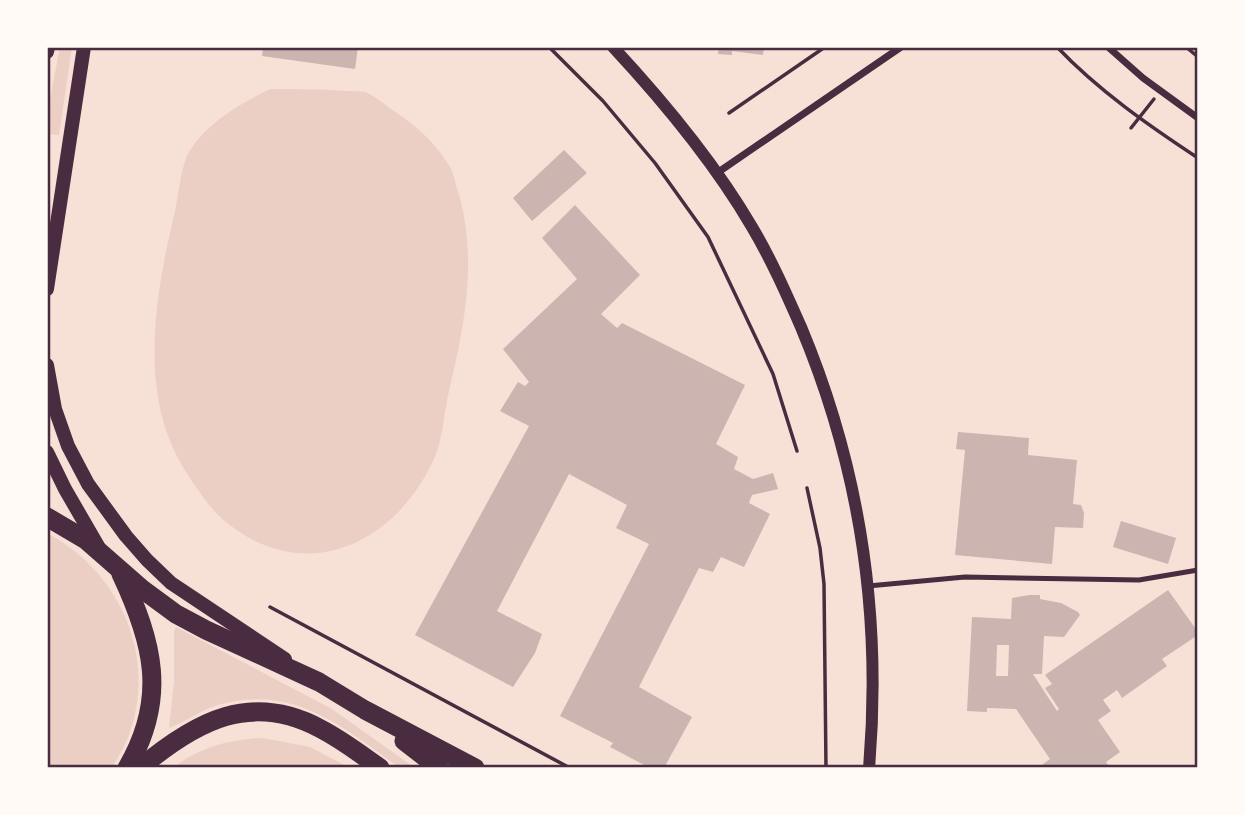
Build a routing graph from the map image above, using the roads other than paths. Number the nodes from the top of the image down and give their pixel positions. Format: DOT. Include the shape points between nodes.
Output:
graph roads {
  1 [pos="48,47"];
  2 [pos="84,47"];
  3 [pos="613,47"];
  4 [pos="901,47"];
  5 [pos="1108,47"];
  6 [pos="47,52"];
  7 [pos="1198,118"];
  8 [pos="717,173"];
  9 [pos="47,289"];
  10 [pos="47,365"];
  11 [pos="47,452"];
  12 [pos="47,517"];
  13 [pos="110,560"];
  14 [pos="1198,569"];
  15 [pos="868,586"];
  16 [pos="319,682"];
  17 [pos="365,710"];
  18 [pos="127,768"];
  19 [pos="141,768"];
  20 [pos="380,768"];
  21 [pos="439,768"];
  22 [pos="475,768"];
  23 [pos="869,768"];
  1 -- 6 [label="main road"];
  2 -- 9 [label="main road"];
  3 -- 8 [label="street"];
  4 -- 8 [label="street"];
  5 -- 7 [label="street"];
  8 -- 15 [label="street" via="766,251 815,362 847,463"];
  10 -- 16 [label="main road" via="57,415 78,467 137,550 171,583"];
  11 -- 13 [label="main road"];
  12 -- 13 [label="highway"];
  13 -- 16 [label="highway" via="176,614"];
  13 -- 18 [label="highway" via="146,635 153,685 146,726"];
  14 -- 15 [label="lane" via="1133,580 965,578"];
  15 -- 23 [label="street" via="873,661"];
  16 -- 17 [label="highway"];
  17 -- 21 [label="highway"];
  17 -- 22 [label="highway"];
  19 -- 20 [label="highway" via="200,725 257,711 319,727"];
}
